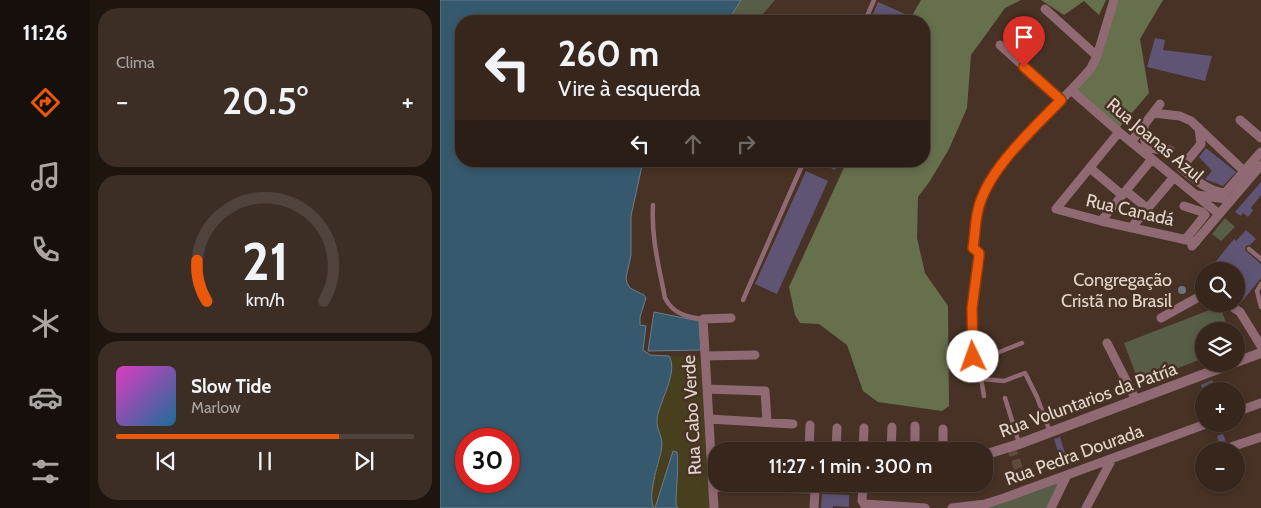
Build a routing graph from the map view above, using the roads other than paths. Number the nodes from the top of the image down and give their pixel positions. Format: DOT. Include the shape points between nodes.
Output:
graph roads {
  1 [pos="874,0"];
  2 [pos="1114,0"];
  3 [pos="1045,9"];
  4 [pos="868,15"];
  5 [pos="1000,45"];
  6 [pos="1097,56"];
  7 [pos="1070,90"];
  8 [pos="1061,100"];
  9 [pos="1160,104"];
  10 [pos="1153,112"];
  11 [pos="1240,120"];
  12 [pos="1144,124"];
  13 [pos="1199,128"];
  14 [pos="1119,132"];
  15 [pos="1261,138"];
  16 [pos="1130,142"];
  17 [pos="1170,150"];
  18 [pos="1261,152"];
  19 [pos="1152,159"];
  20 [pos="1261,165"];
  21 [pos="801,167"];
  22 [pos="1090,168"];
  23 [pos="1244,171"];
  24 [pos="1174,177"];
  25 [pos="1124,193"];
  26 [pos="1196,194"];
  27 [pos="1228,196"];
  28 [pos="653,205"];
  29 [pos="1184,206"];
  30 [pos="1148,209"];
  31 [pos="1219,214"];
  32 [pos="1101,221"];
  33 [pos="1131,228"];
  34 [pos="1191,242"];
  35 [pos="1249,249"];
  36 [pos="1261,259"];
  37 [pos="1261,284"];
  38 [pos="1195,299"];
  39 [pos="743,300"];
  40 [pos="1261,307"];
  41 [pos="1240,312"];
  42 [pos="731,318"];
  43 [pos="1161,318"];
  44 [pos="703,319"];
  45 [pos="1022,343"];
  46 [pos="1107,343"];
  47 [pos="1261,346"];
  48 [pos="1261,353"];
  49 [pos="755,355"];
  50 [pos="705,356"];
  51 [pos="973,357"];
  52 [pos="1245,359"];
  53 [pos="1211,372"];
  54 [pos="982,379"];
  55 [pos="707,389"];
  56 [pos="984,396"];
  57 [pos="1005,398"];
  58 [pos="1136,400"];
  59 [pos="1261,402"];
  60 [pos="1245,408"];
  61 [pos="709,419"];
  62 [pos="767,422"];
  63 [pos="793,424"];
  64 [pos="810,425"];
  65 [pos="915,426"];
  66 [pos="892,427"];
  67 [pos="837,428"];
  68 [pos="864,428"];
  69 [pos="1195,428"];
  70 [pos="943,429"];
  71 [pos="1050,432"];
  72 [pos="1261,436"];
  73 [pos="712,442"];
  74 [pos="809,442"];
  75 [pos="836,442"];
  76 [pos="863,442"];
  77 [pos="891,442"];
  78 [pos="915,442"];
  79 [pos="943,442"];
  80 [pos="1245,442"];
  81 [pos="1019,444"];
  82 [pos="993,452"];
  83 [pos="1112,459"];
  84 [pos="1067,475"];
  85 [pos="713,492"];
  86 [pos="815,492"];
  87 [pos="862,492"];
  88 [pos="865,506"];
  89 [pos="714,508"];
  90 [pos="814,508"];
  91 [pos="924,508"];
  92 [pos="952,508"];
  93 [pos="1051,508"];
  94 [pos="1086,508"];
  1 -- 4 [label="lane"];
  2 -- 6 [label="street"];
  3 -- 6 [label="street"];
  5 -- 8 [label="street"];
  6 -- 7 [label="street" via="1091,68"];
  7 -- 8 [label="street"];
  7 -- 14 [label="street, Rua Joanas Azul"];
  8 -- 51 [label="street" via="1009,155 992,178 978,209 973,248 979,256 972,308"];
  9 -- 10 [label="street"];
  10 -- 12 [label="street"];
  10 -- 13 [label="street" via="1180,116"];
  11 -- 15 [label="street"];
  12 -- 16 [label="street"];
  12 -- 17 [label="street" via="1144,142 1148,147"];
  13 -- 23 [label="street"];
  13 -- 27 [label="street, Rua Joanas Azul" via="1201,144 1181,168 1202,186"];
  14 -- 16 [label="street, Rua Joanas Azul"];
  14 -- 22 [label="street"];
  16 -- 19 [label="street, Rua Joanas Azul"];
  18 -- 23 [label="street"];
  19 -- 24 [label="street, Rua Joanas Azul"];
  19 -- 25 [label="street"];
  20 -- 27 [label="street"];
  21 -- 39 [label="lane"];
  22 -- 25 [label="street"];
  22 -- 32 [label="street, Rua Canadá" via="1056,209"];
  23 -- 27 [label="street"];
  24 -- 26 [label="street, Rua Joanas Azul"];
  24 -- 30 [label="street"];
  25 -- 30 [label="street"];
  25 -- 32 [label="street"];
  26 -- 27 [label="street"];
  26 -- 31 [label="street, Rua Joanas Azul"];
  27 -- 31 [label="street"];
  28 -- 44 [label="lane" via="654,244 665,298 676,312"];
  29 -- 34 [label="street" via="1205,215"];
  30 -- 33 [label="street"];
  31 -- 34 [label="street"];
  32 -- 33 [label="street, Rua Canadá"];
  33 -- 34 [label="street, Rua Canadá"];
  35 -- 36 [label="lane"];
  37 -- 40 [label="lane" via="1257,294"];
  38 -- 43 [label="street"];
  41 -- 47 [label="street"];
  42 -- 44 [label="street"];
  44 -- 50 [label="street, Rua Cabo Verde"];
  45 -- 51 [label="lane" via="980,360"];
  46 -- 58 [label="street"];
  48 -- 52 [label="street"];
  49 -- 50 [label="street"];
  50 -- 55 [label="street, Rua Cabo Verde"];
  51 -- 54 [label="lane"];
  53 -- 58 [label="street, Rua Voluntarios da Patría"];
  54 -- 56 [label="lane"];
  54 -- 71 [label="lane" via="1004,381 1025,373"];
  55 -- 61 [label="street, Rua Cabo Verde"];
  55 -- 62 [label="street" via="765,391"];
  57 -- 81 [label="lane"];
  58 -- 71 [label="street, Rua Voluntarios da Patría"];
  59 -- 60 [label="street"];
  61 -- 62 [label="street"];
  61 -- 73 [label="street, Rua Cabo Verde"];
  62 -- 63 [label="street"];
  64 -- 74 [label="street"];
  65 -- 78 [label="street"];
  66 -- 77 [label="street"];
  67 -- 75 [label="street"];
  68 -- 76 [label="street"];
  69 -- 83 [label="street, Rua Pedra Dourada"];
  70 -- 79 [label="street"];
  71 -- 81 [label="street, Rua Voluntarios da Patría"];
  72 -- 80 [label="street"];
  81 -- 82 [label="street, Rua Voluntarios da Patría"];
  83 -- 84 [label="street, Rua Pedra Dourada"];
  83 -- 94 [label="street"];
  84 -- 92 [label="street, Rua Pedra Dourada" via="985,504"];
  84 -- 93 [label="street"];
  85 -- 89 [label="street, Rua Cabo Verde"];
  86 -- 90 [label="street"];
  87 -- 88 [label="street"];
  88 -- 91 [label="street"];
}
